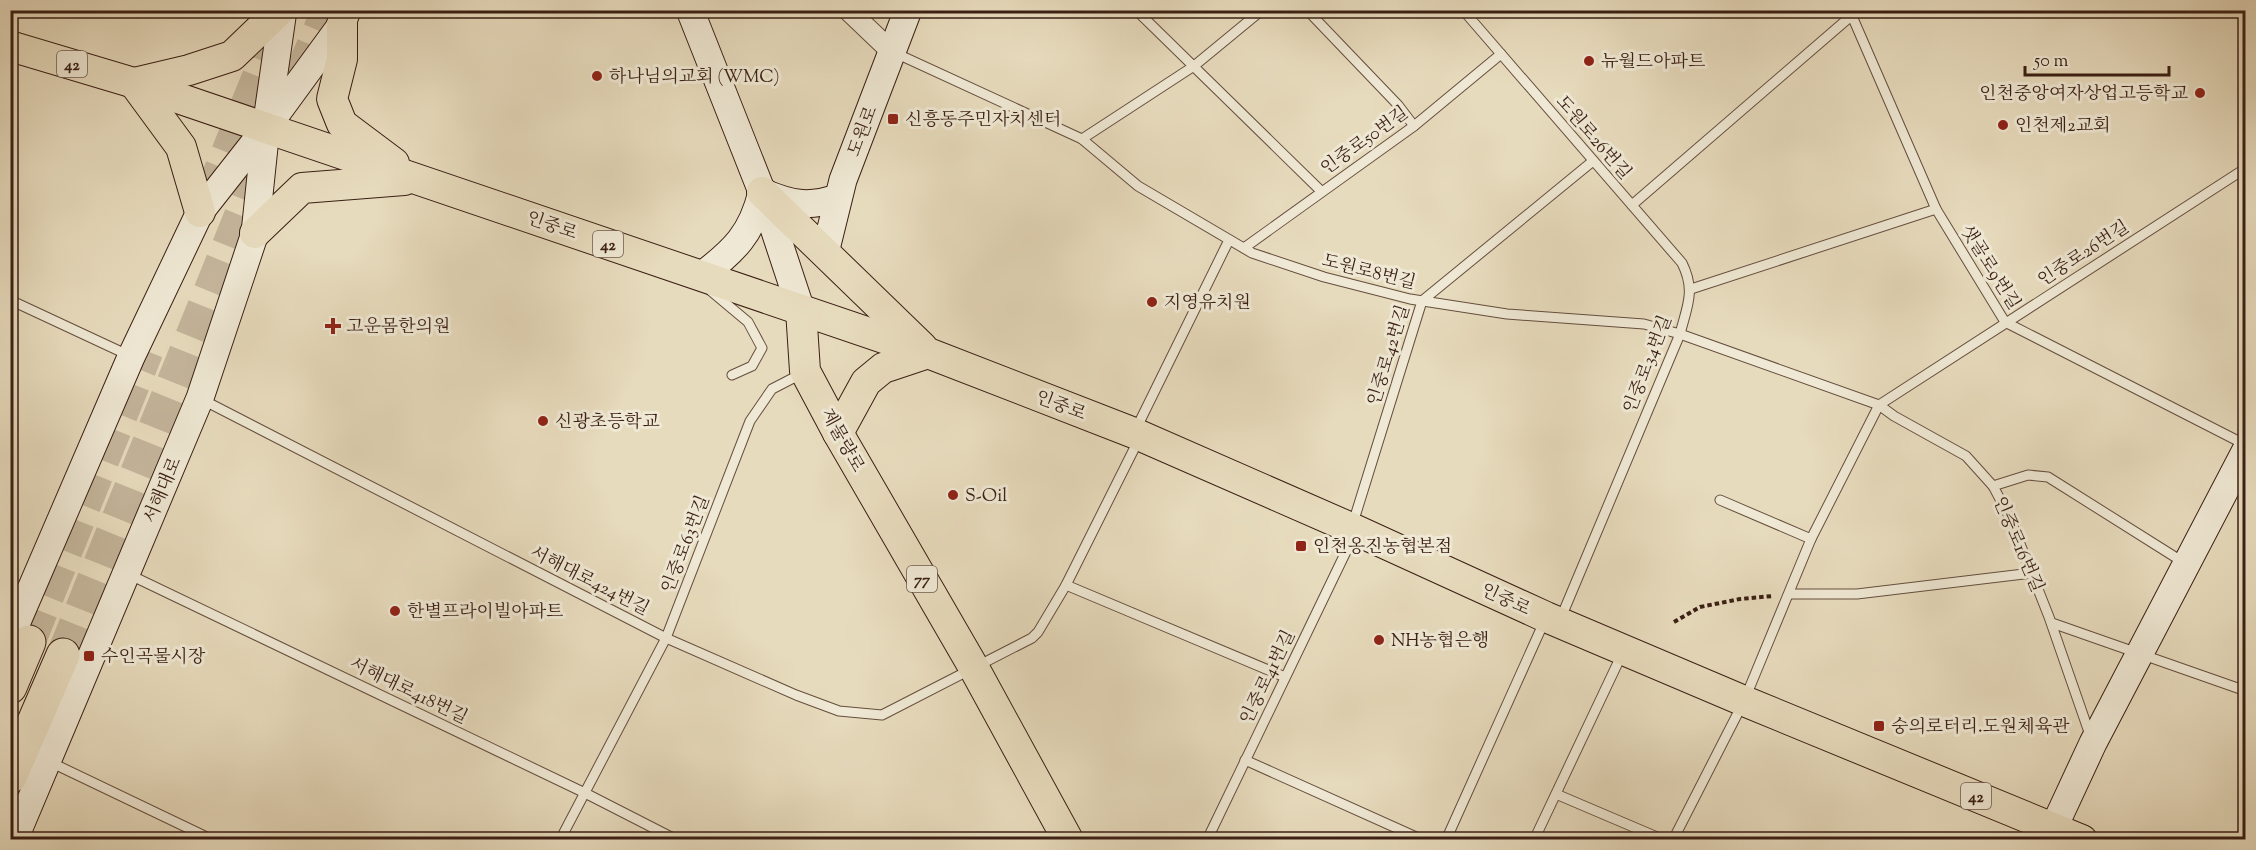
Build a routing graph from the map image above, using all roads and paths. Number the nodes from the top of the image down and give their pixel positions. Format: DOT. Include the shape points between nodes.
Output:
graph roads {
  1 [pos="281,10"];
  2 [pos="690,10"];
  3 [pos="848,10"];
  4 [pos="908,10"];
  5 [pos="1136,10"];
  6 [pos="1262,10"];
  7 [pos="1307,10"];
  8 [pos="1463,10"];
  9 [pos="1855,13"];
  10 [pos="344,17"];
  11 [pos="10,46"];
  12 [pos="892,52"];
  13 [pos="1501,54"];
  14 [pos="1194,66"];
  15 [pos="134,83"];
  16 [pos="1414,126"];
  17 [pos="266,128"];
  18 [pos="1082,139"];
  19 [pos="1593,161"];
  20 [pos="2246,168"];
  21 [pos="416,179"];
  22 [pos="1321,191"];
  23 [pos="762,192"];
  24 [pos="837,198"];
  25 [pos="1632,206"];
  26 [pos="1936,209"];
  27 [pos="200,212"];
  28 [pos="255,233"];
  29 [pos="1229,240"];
  30 [pos="1244,248"];
  31 [pos="825,254"];
  32 [pos="693,273"];
  33 [pos="1690,289"];
  34 [pos="10,300"];
  35 [pos="1422,301"];
  36 [pos="801,310"];
  37 [pos="2005,322"];
  38 [pos="1680,334"];
  39 [pos="928,353"];
  40 [pos="131,357"];
  41 [pos="805,371"];
  42 [pos="732,375"];
  43 [pos="201,399"];
  44 [pos="1879,405"];
  45 [pos="838,433"];
  46 [pos="1137,434"];
  47 [pos="2246,445"];
  48 [pos="2246,450"];
  49 [pos="1993,486"];
  50 [pos="1720,500"];
  51 [pos="1354,529"];
  52 [pos="1811,539"];
  53 [pos="2186,564"];
  54 [pos="126,573"];
  55 [pos="2032,573"];
  56 [pos="1066,585"];
  57 [pos="1789,594"];
  58 [pos="1553,619"];
  59 [pos="1674,622"];
  60 [pos="2052,623"];
  61 [pos="666,638"];
  62 [pos="20,640"];
  63 [pos="1624,649"];
  64 [pos="63,655"];
  65 [pos="2138,655"];
  66 [pos="974,668"];
  67 [pos="1285,677"];
  68 [pos="10,687"];
  69 [pos="2246,691"];
  70 [pos="1744,701"];
  71 [pos="2093,743"];
  72 [pos="1245,760"];
  73 [pos="47,761"];
  74 [pos="10,777"];
  75 [pos="585,793"];
  76 [pos="1556,794"];
  77 [pos="2050,834"];
  78 [pos="14,840"];
  79 [pos="213,840"];
  80 [pos="560,840"];
  81 [pos="677,840"];
  82 [pos="1068,840"];
  83 [pos="1207,840"];
  84 [pos="1423,840"];
  85 [pos="1446,840"];
  86 [pos="1534,840"];
  87 [pos="1664,840"];
  88 [pos="1673,840"];
  89 [pos="2082,840"];
  1 -- 15 [label="main road" via="232,56"];
  1 -- 17 [label="main road, 서해대로"];
  2 -- 23 [label="main road, 제물량로"];
  3 -- 12 [label="street"];
  4 -- 12 [label="main road, 도원로"];
  5 -- 14 [label="lane"];
  6 -- 14 [label="lane"];
  7 -- 16 [label="lane"];
  8 -- 13 [label="lane, 도원로26번길"];
  9 -- 25 [label="lane"];
  9 -- 26 [label="lane, 샛골로9번길"];
  10 -- 17 [label="main road, 서해대로"];
  10 -- 21 [label="main road" via="342,59 332,99 342,124"];
  11 -- 15 [label="main road, 인중로 / 42"];
  12 -- 18 [label="lane, 도원로8번길"];
  12 -- 24 [label="main road, 도원로"];
  13 -- 16 [label="lane, 인중로50번길"];
  13 -- 19 [label="lane, 도원로26번길"];
  14 -- 18 [label="lane"];
  14 -- 22 [label="lane"];
  15 -- 17 [label="main road, 인중로 / 42"];
  15 -- 27 [label="main road" via="181,147"];
  16 -- 22 [label="lane, 인중로50번길"];
  17 -- 21 [label="main road, 인중로 / 42"];
  17 -- 27 [label="main road, 서해대로"];
  17 -- 28 [label="main road, 서해대로"];
  18 -- 29 [label="lane, 도원로8번길" via="1138,186"];
  19 -- 25 [label="lane, 도원로26번길"];
  19 -- 35 [label="lane, 인중로42번길"];
  20 -- 37 [label="lane, 인중로26번길"];
  21 -- 28 [label="main road" via="302,188"];
  21 -- 32 [label="main road, 인중로 / 42"];
  22 -- 30 [label="lane, 인중로50번길"];
  23 -- 24 [label="main road" via="786,202 809,205"];
  23 -- 31 [label="main road"];
  23 -- 32 [label="main road" via="757,213 737,246"];
  23 -- 36 [label="main road, 제물량로"];
  24 -- 31 [label="main road, 도원로"];
  25 -- 33 [label="lane, 도원로26번길" via="1682,263"];
  26 -- 33 [label="lane"];
  26 -- 37 [label="lane, 샛골로9번길"];
  27 -- 40 [label="main road, 서해대로"];
  28 -- 43 [label="main road, 서해대로"];
  29 -- 30 [label="lane, 도원로8번길"];
  29 -- 46 [label="lane"];
  30 -- 35 [label="lane, 도원로8번길" via="1324,277"];
  31 -- 39 [label="main road"];
  32 -- 36 [label="main road, 인중로 / 42"];
  32 -- 42 [label="lane" via="748,322 762,348 752,366"];
  33 -- 38 [label="lane, 인중로34번길"];
  34 -- 40 [label="lane"];
  35 -- 38 [label="lane, 도원로8번길" via="1508,314 1644,324"];
  35 -- 51 [label="lane, 인중로42번길"];
  36 -- 39 [label="main road, 인중로 / 42"];
  36 -- 41 [label="main road, 제물량로 / 77"];
  37 -- 44 [label="lane, 인중로26번길"];
  37 -- 47 [label="lane, 샛골로9번길"];
  38 -- 44 [label="lane, 도원로8번길"];
  38 -- 58 [label="lane, 인중로34번길"];
  39 -- 45 [label="main road" via="883,368 866,382"];
  39 -- 46 [label="main road, 인중로 / 42"];
  40 -- 62 [label="main road, 서해대로"];
  41 -- 45 [label="main road, 제물량로 / 77"];
  41 -- 61 [label="lane, 인중로63번길" via="772,389 750,421"];
  43 -- 54 [label="main road, 서해대로"];
  43 -- 61 [label="lane, 서해대로424번길"];
  44 -- 49 [label="lane" via="1966,456"];
  44 -- 52 [label="lane, 인중로26번길"];
  45 -- 66 [label="main road, 제물량로 / 77"];
  46 -- 51 [label="main road, 인중로 / 42"];
  46 -- 56 [label="lane, 서해대로424번길"];
  48 -- 53 [label="main road"];
  49 -- 53 [label="lane, 인중로16번길" via="2028,475 2048,477"];
  49 -- 55 [label="lane, 인중로16번길"];
  50 -- 52 [label="lane"];
  51 -- 58 [label="main road, 인중로 / 42"];
  51 -- 67 [label="lane, 인중로41번길"];
  52 -- 57 [label="lane, 인중로26번길"];
  53 -- 65 [label="main road"];
  54 -- 73 [label="main road, 서해대로"];
  54 -- 75 [label="lane, 서해대로418번길"];
  55 -- 57 [label="lane" via="1857,594"];
  55 -- 60 [label="lane, 인중로16번길"];
  56 -- 66 [label="lane, 서해대로424번길" via="1032,638"];
  56 -- 67 [label="lane"];
  57 -- 59 [label="path" via="1700,608"];
  57 -- 70 [label="lane, 인중로26번길"];
  58 -- 63 [label="main road, 인중로 / 42"];
  58 -- 85 [label="lane, 인중로34번길"];
  60 -- 65 [label="lane"];
  60 -- 71 [label="lane, 인중로16번길"];
  61 -- 66 [label="lane, 서해대로424번길" via="838,711 882,715"];
  61 -- 75 [label="lane, 인중로63번길"];
  62 -- 68 [label="highway"];
  63 -- 70 [label="main road, 인중로 / 42"];
  63 -- 76 [label="lane"];
  64 -- 74 [label="highway"];
  65 -- 69 [label="lane"];
  65 -- 71 [label="main road"];
  66 -- 82 [label="main road, 제물량로 / 77"];
  67 -- 72 [label="lane, 인중로41번길"];
  70 -- 77 [label="main road, 인중로 / 42"];
  70 -- 88 [label="lane, 인중로26번길"];
  71 -- 77 [label="main road"];
  72 -- 83 [label="lane, 인중로41번길"];
  72 -- 84 [label="lane"];
  73 -- 78 [label="main road, 서해대로"];
  73 -- 79 [label="lane"];
  75 -- 80 [label="lane, 인중로63번길"];
  75 -- 81 [label="lane, 서해대로418번길"];
  76 -- 86 [label="lane"];
  76 -- 87 [label="lane"];
  77 -- 89 [label="main road, 인중로 / 42"];
}
